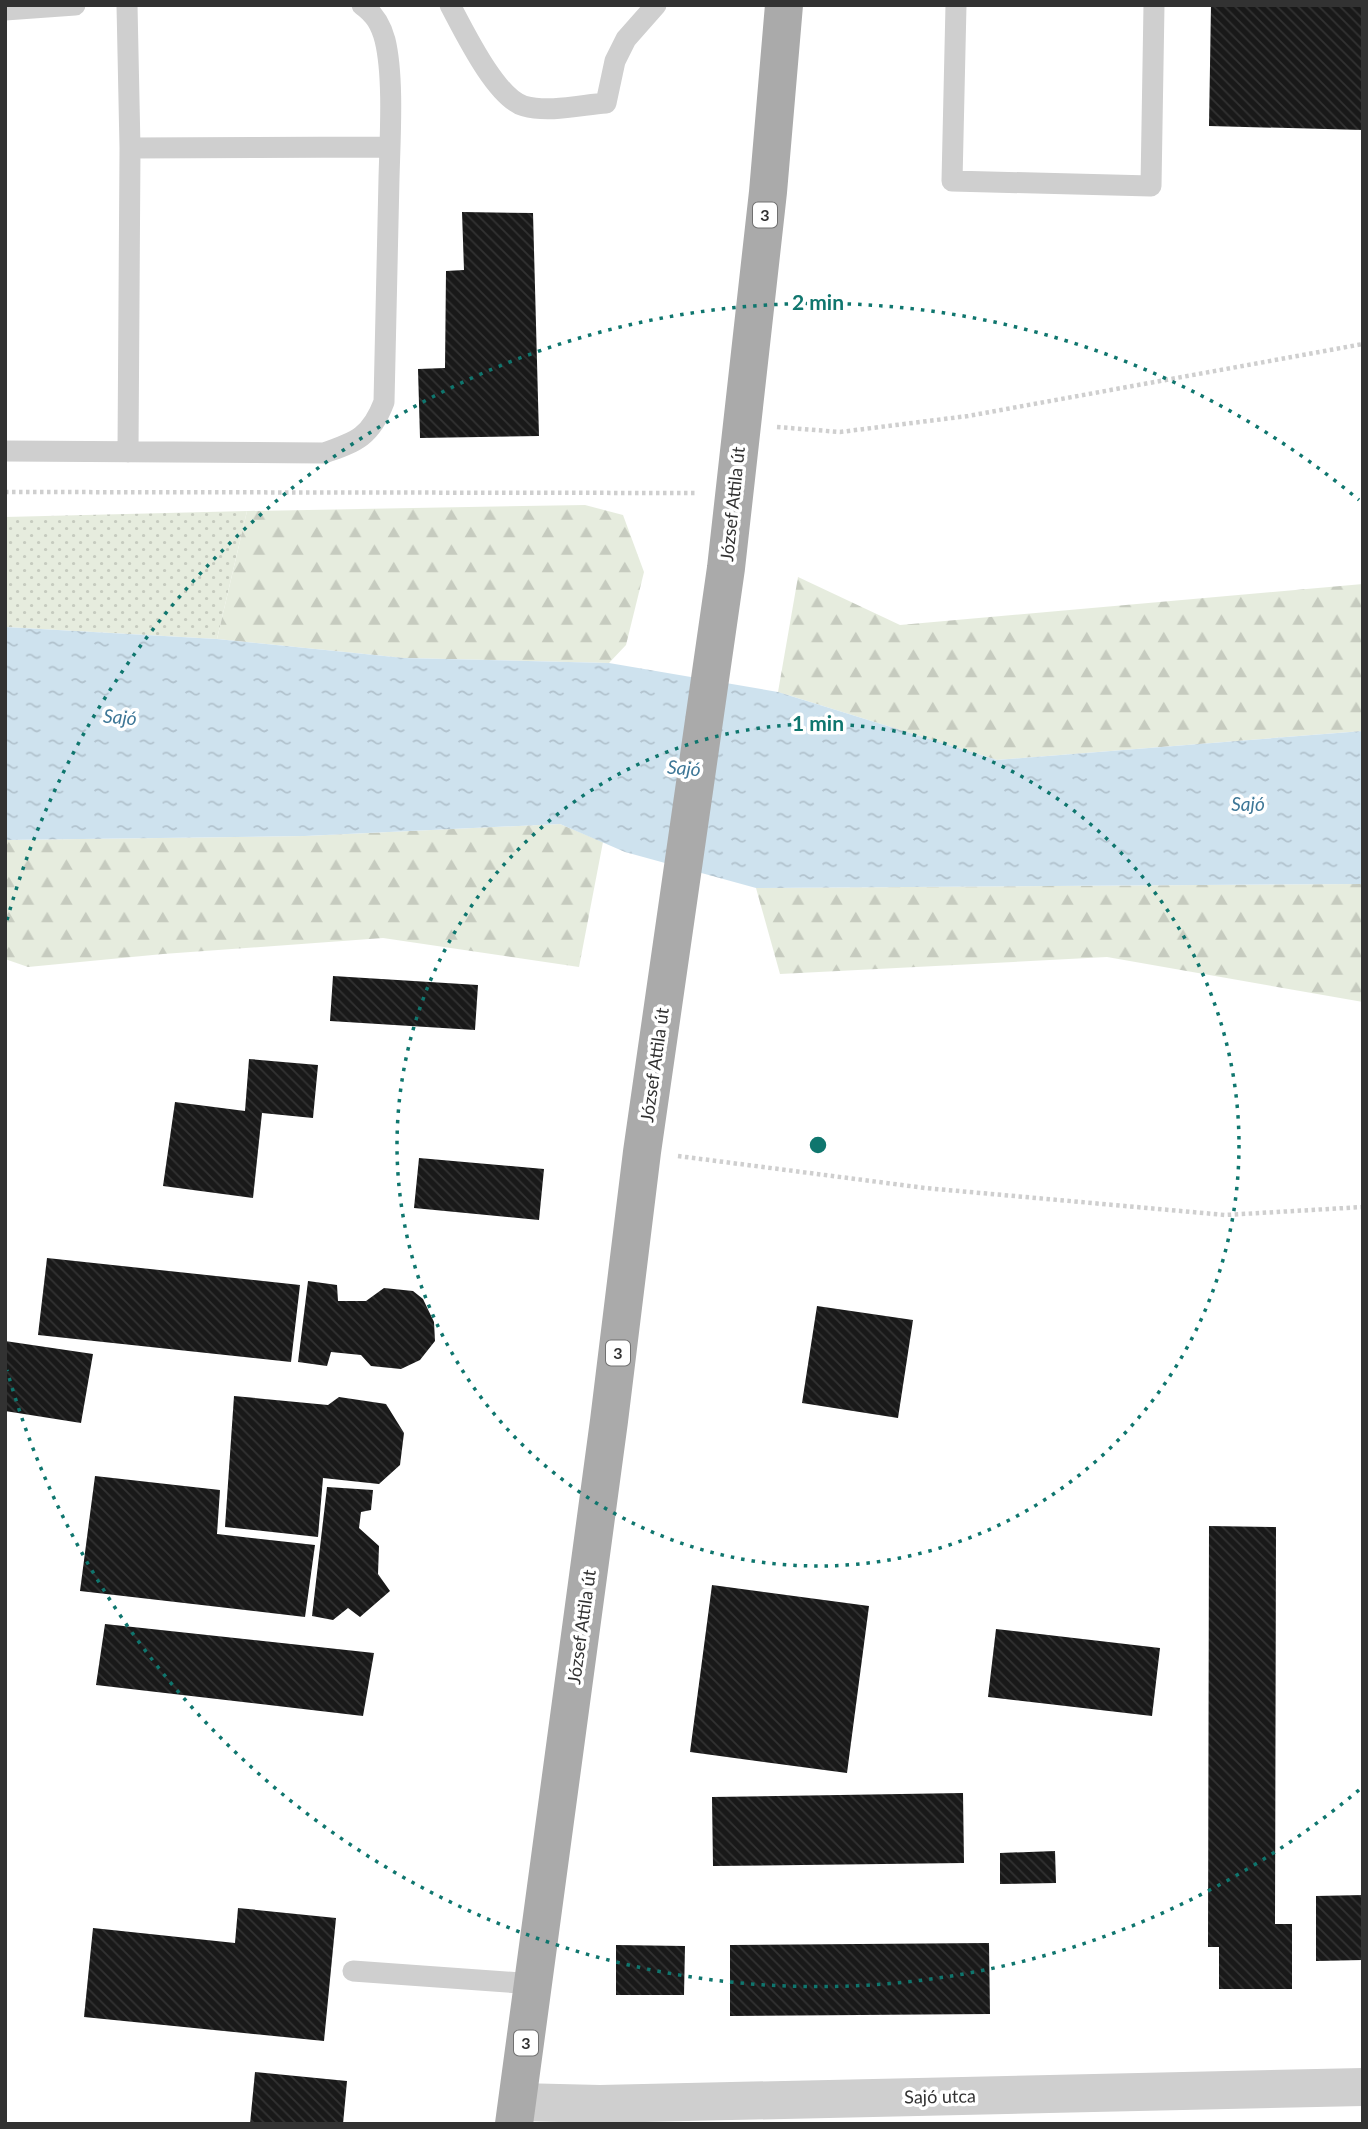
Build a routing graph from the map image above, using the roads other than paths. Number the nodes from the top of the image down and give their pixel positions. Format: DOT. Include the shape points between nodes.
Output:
graph roads {
  1 [pos="75,5"];
  2 [pos="127,5"];
  3 [pos="362,5"];
  4 [pos="450,5"];
  5 [pos="656,5"];
  6 [pos="784,5"];
  7 [pos="956,5"];
  8 [pos="1154,5"];
  9 [pos="5,10"];
  10 [pos="390,146"];
  11 [pos="130,148"];
  12 [pos="5,451"];
  13 [pos="128,452"];
  14 [pos="354,1971"];
  15 [pos="534,1984"];
  16 [pos="1363,2087"];
  17 [pos="516,2113"];
  1 -- 9 [label="lane"];
  2 -- 11 [label="lane"];
  3 -- 10 [label="lane" via="376,18 385,42"];
  4 -- 5 [label="lane" via="478,57 507,96 523,105 548,108 606,103 615,61 626,39"];
  6 -- 15 [label="main road, József Attila út / 3" via="726,568 642,1152"];
  7 -- 8 [label="lane" via="952,181 1151,186"];
  10 -- 11 [label="lane"];
  10 -- 13 [label="lane" via="384,402 368,432 324,453"];
  11 -- 13 [label="lane"];
  12 -- 13 [label="lane"];
  14 -- 15 [label="lane"];
  15 -- 17 [label="main road, József Attila út / 3"];
  16 -- 17 [label="street, Sajó utca" via="600,2104"];
}
